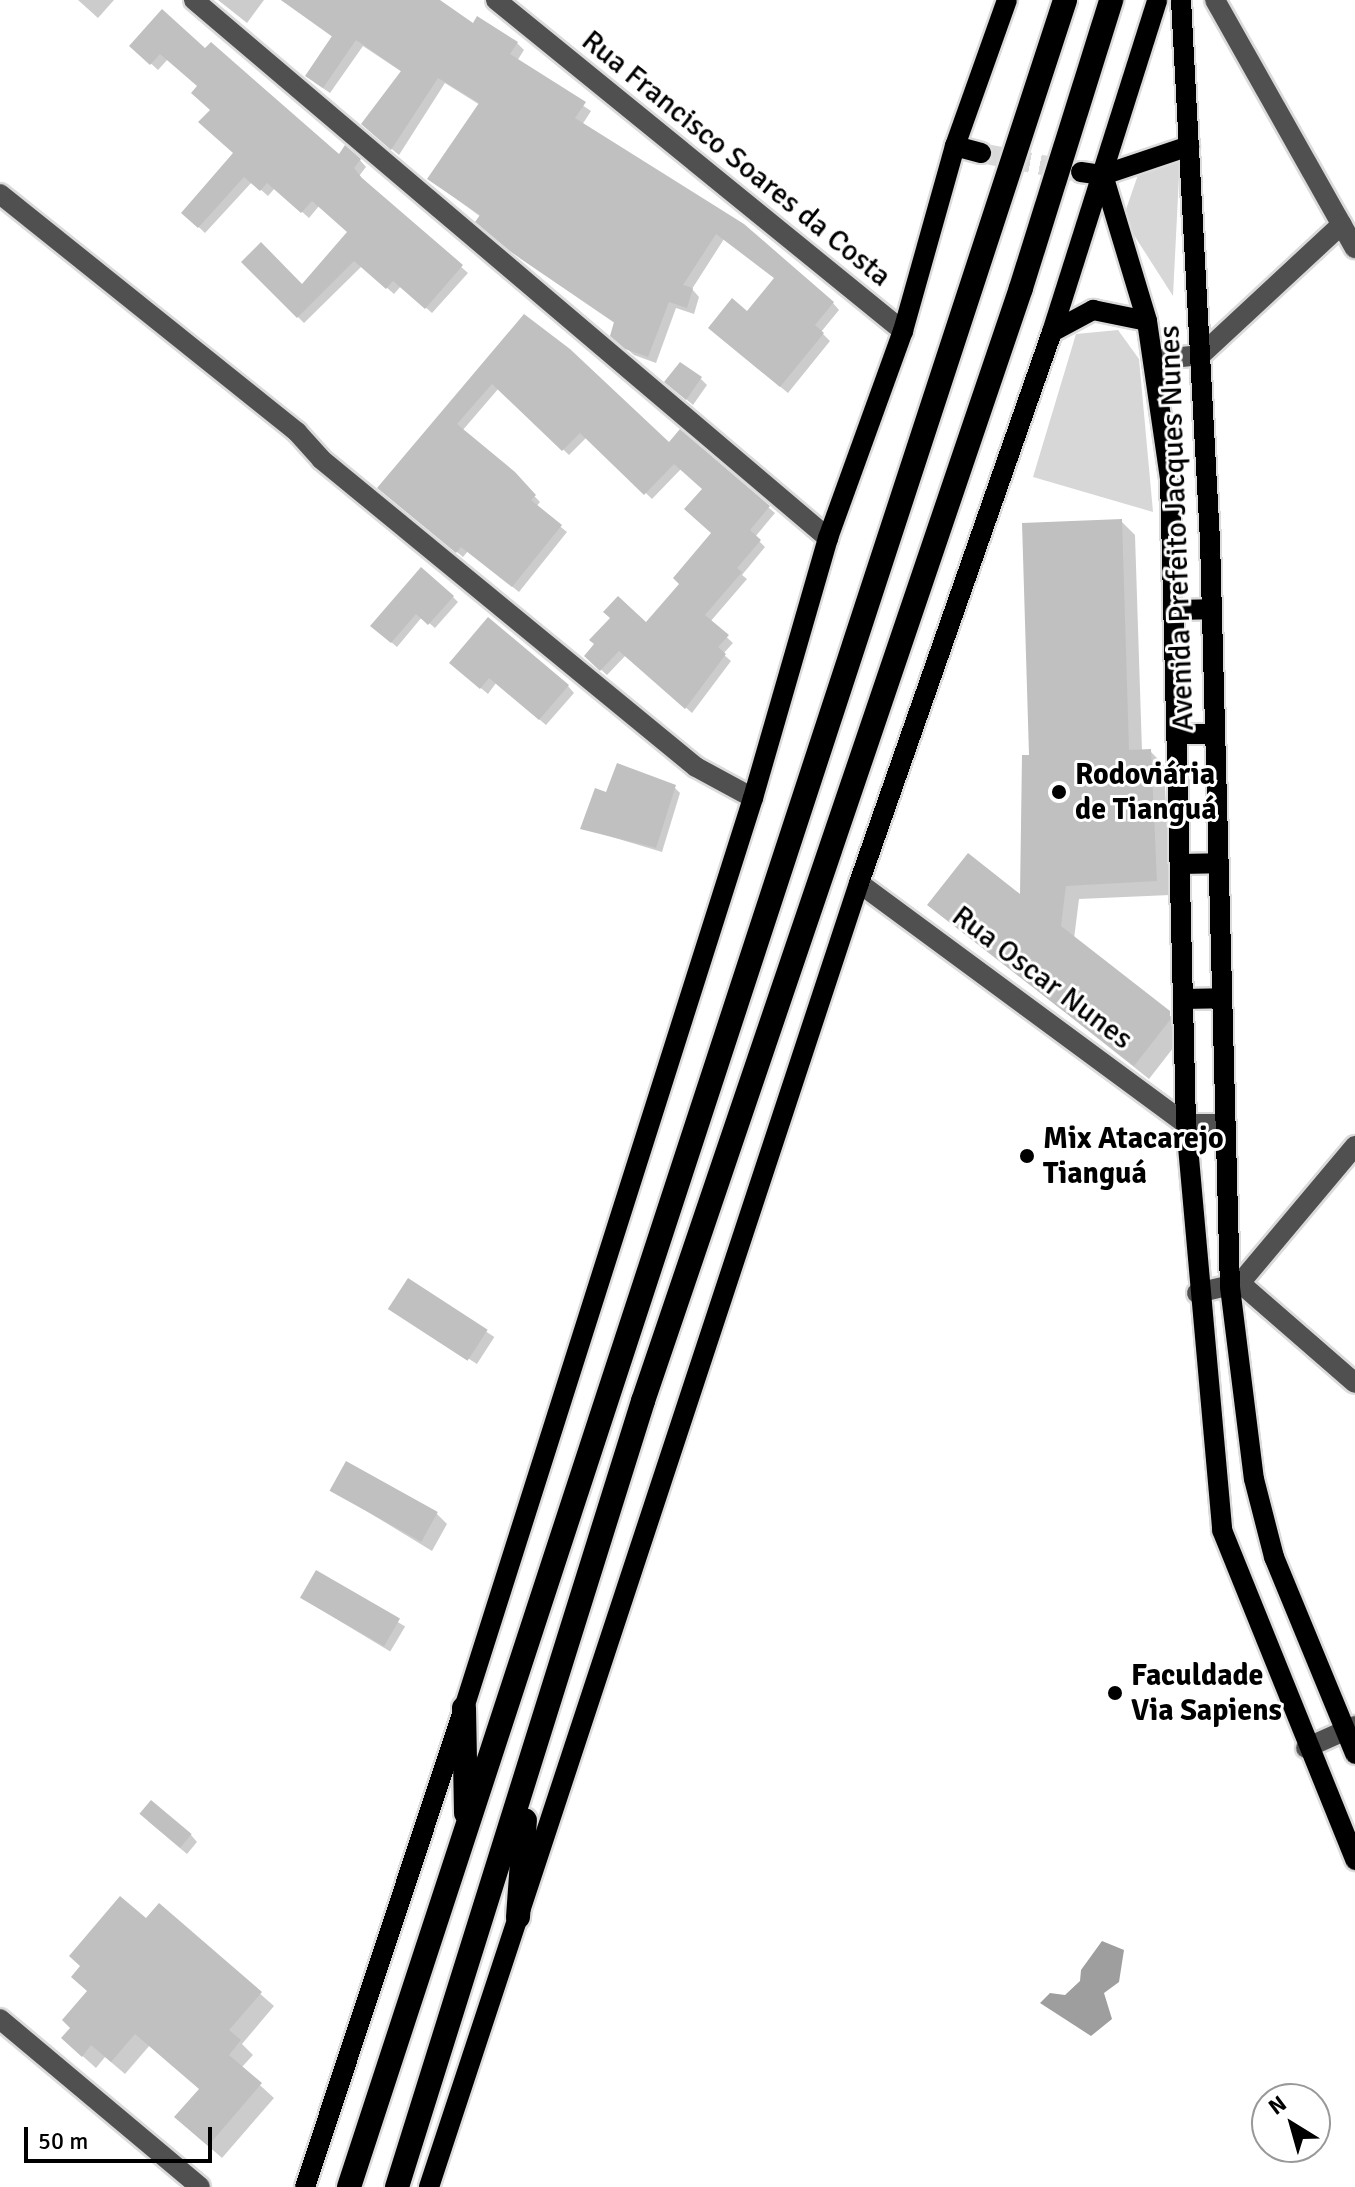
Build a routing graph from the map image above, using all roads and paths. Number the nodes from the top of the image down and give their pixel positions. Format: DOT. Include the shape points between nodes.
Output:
graph roads {
  1 [pos="194,0"];
  2 [pos="496,0"];
  3 [pos="1007,0"];
  4 [pos="1065,0"];
  5 [pos="1111,0"];
  6 [pos="1157,0"];
  7 [pos="1181,0"];
  8 [pos="1215,0"];
  9 [pos="955,146"];
  10 [pos="1189,146"];
  11 [pos="981,153"];
  12 [pos="1081,172"];
  13 [pos="1103,175"];
  14 [pos="0,194"];
  15 [pos="1342,224"];
  16 [pos="1355,248"];
  17 [pos="1147,321"];
  18 [pos="903,331"];
  19 [pos="1052,332"];
  20 [pos="1201,355"];
  21 [pos="1153,360"];
  22 [pos="1207,476"];
  23 [pos="1170,478"];
  24 [pos="828,538"];
  25 [pos="1212,609"];
  26 [pos="1173,610"];
  27 [pos="1176,734"];
  28 [pos="1215,734"];
  29 [pos="753,798"];
  30 [pos="1219,863"];
  31 [pos="1180,864"];
  32 [pos="859,883"];
  33 [pos="1222,998"];
  34 [pos="1183,999"];
  35 [pos="1186,1124"];
  36 [pos="1225,1124"];
  37 [pos="1355,1146"];
  38 [pos="1235,1285"];
  39 [pos="1197,1293"];
  40 [pos="1355,1383"];
  41 [pos="464,1708"];
  42 [pos="1350,1728"];
  43 [pos="1306,1748"];
  44 [pos="1355,1754"];
  45 [pos="529,1774"];
  46 [pos="466,1833"];
  47 [pos="1355,1860"];
  48 [pos="518,1917"];
  49 [pos="0,2019"];
  50 [pos="200,2187"];
  51 [pos="305,2187"];
  52 [pos="349,2187"];
  53 [pos="397,2187"];
  54 [pos="429,2187"];
  1 -- 24 [label="street"];
  2 -- 18 [label="street, Rua Francisco Soares da Costa"];
  3 -- 9 [label="main road"];
  4 -- 46 [label="highway"];
  5 -- 45 [label="highway" via="1021,288 643,1401"];
  6 -- 13 [label="main road"];
  7 -- 10 [label="main road, Avenida Prefeito Jacques Nunes"];
  8 -- 15 [label="street"];
  9 -- 11 [label="main road"];
  9 -- 18 [label="main road"];
  10 -- 13 [label="main road"];
  10 -- 20 [label="main road, Avenida Prefeito Jacques Nunes"];
  12 -- 13 [label="main road"];
  13 -- 17 [label="main road, Avenida Prefeito Jacques Nunes"];
  13 -- 19 [label="main road"];
  14 -- 29 [label="street" via="297,432 321,459 696,767"];
  15 -- 16 [label="street"];
  15 -- 20 [label="street"];
  17 -- 19 [label="main road" via="1093,310"];
  17 -- 21 [label="main road, Avenida Prefeito Jacques Nunes"];
  18 -- 24 [label="main road"];
  19 -- 32 [label="main road"];
  20 -- 21 [label="street"];
  20 -- 22 [label="main road, Avenida Prefeito Jacques Nunes"];
  21 -- 23 [label="main road, Avenida Prefeito Jacques Nunes"];
  22 -- 23 [label="main road"];
  22 -- 25 [label="main road, Avenida Prefeito Jacques Nunes"];
  23 -- 26 [label="main road, Avenida Prefeito Jacques Nunes"];
  24 -- 29 [label="main road"];
  25 -- 26 [label="main road"];
  25 -- 28 [label="main road, Avenida Prefeito Jacques Nunes"];
  26 -- 27 [label="main road, Avenida Prefeito Jacques Nunes"];
  27 -- 28 [label="main road"];
  27 -- 31 [label="main road, Avenida Prefeito Jacques Nunes"];
  28 -- 30 [label="main road, Avenida Prefeito Jacques Nunes"];
  29 -- 41 [label="main road"];
  30 -- 31 [label="main road"];
  30 -- 33 [label="main road, Avenida Prefeito Jacques Nunes"];
  31 -- 34 [label="main road, Avenida Prefeito Jacques Nunes"];
  32 -- 35 [label="street, Rua Oscar Nunes"];
  32 -- 48 [label="main road"];
  33 -- 34 [label="main road"];
  33 -- 36 [label="main road, Avenida Prefeito Jacques Nunes"];
  34 -- 35 [label="main road, Avenida Prefeito Jacques Nunes"];
  35 -- 36 [label="street"];
  35 -- 39 [label="main road, Avenida Prefeito Jacques Nunes"];
  36 -- 38 [label="main road, Avenida Prefeito Jacques Nunes"];
  37 -- 38 [label="street"];
  38 -- 39 [label="street"];
  38 -- 40 [label="street"];
  38 -- 42 [label="main road, Avenida Prefeito Jacques Nunes" via="1254,1479 1274,1557"];
  39 -- 43 [label="main road, Avenida Prefeito Jacques Nunes" via="1222,1530"];
  41 -- 46 [label="highway"];
  41 -- 51 [label="main road"];
  42 -- 43 [label="street"];
  42 -- 44 [label="main road, Avenida Prefeito Jacques Nunes"];
  43 -- 47 [label="main road, Avenida Prefeito Jacques Nunes"];
  45 -- 48 [label="highway"];
  45 -- 53 [label="highway"];
  46 -- 52 [label="highway"];
  48 -- 54 [label="main road"];
  49 -- 50 [label="street"];
}
